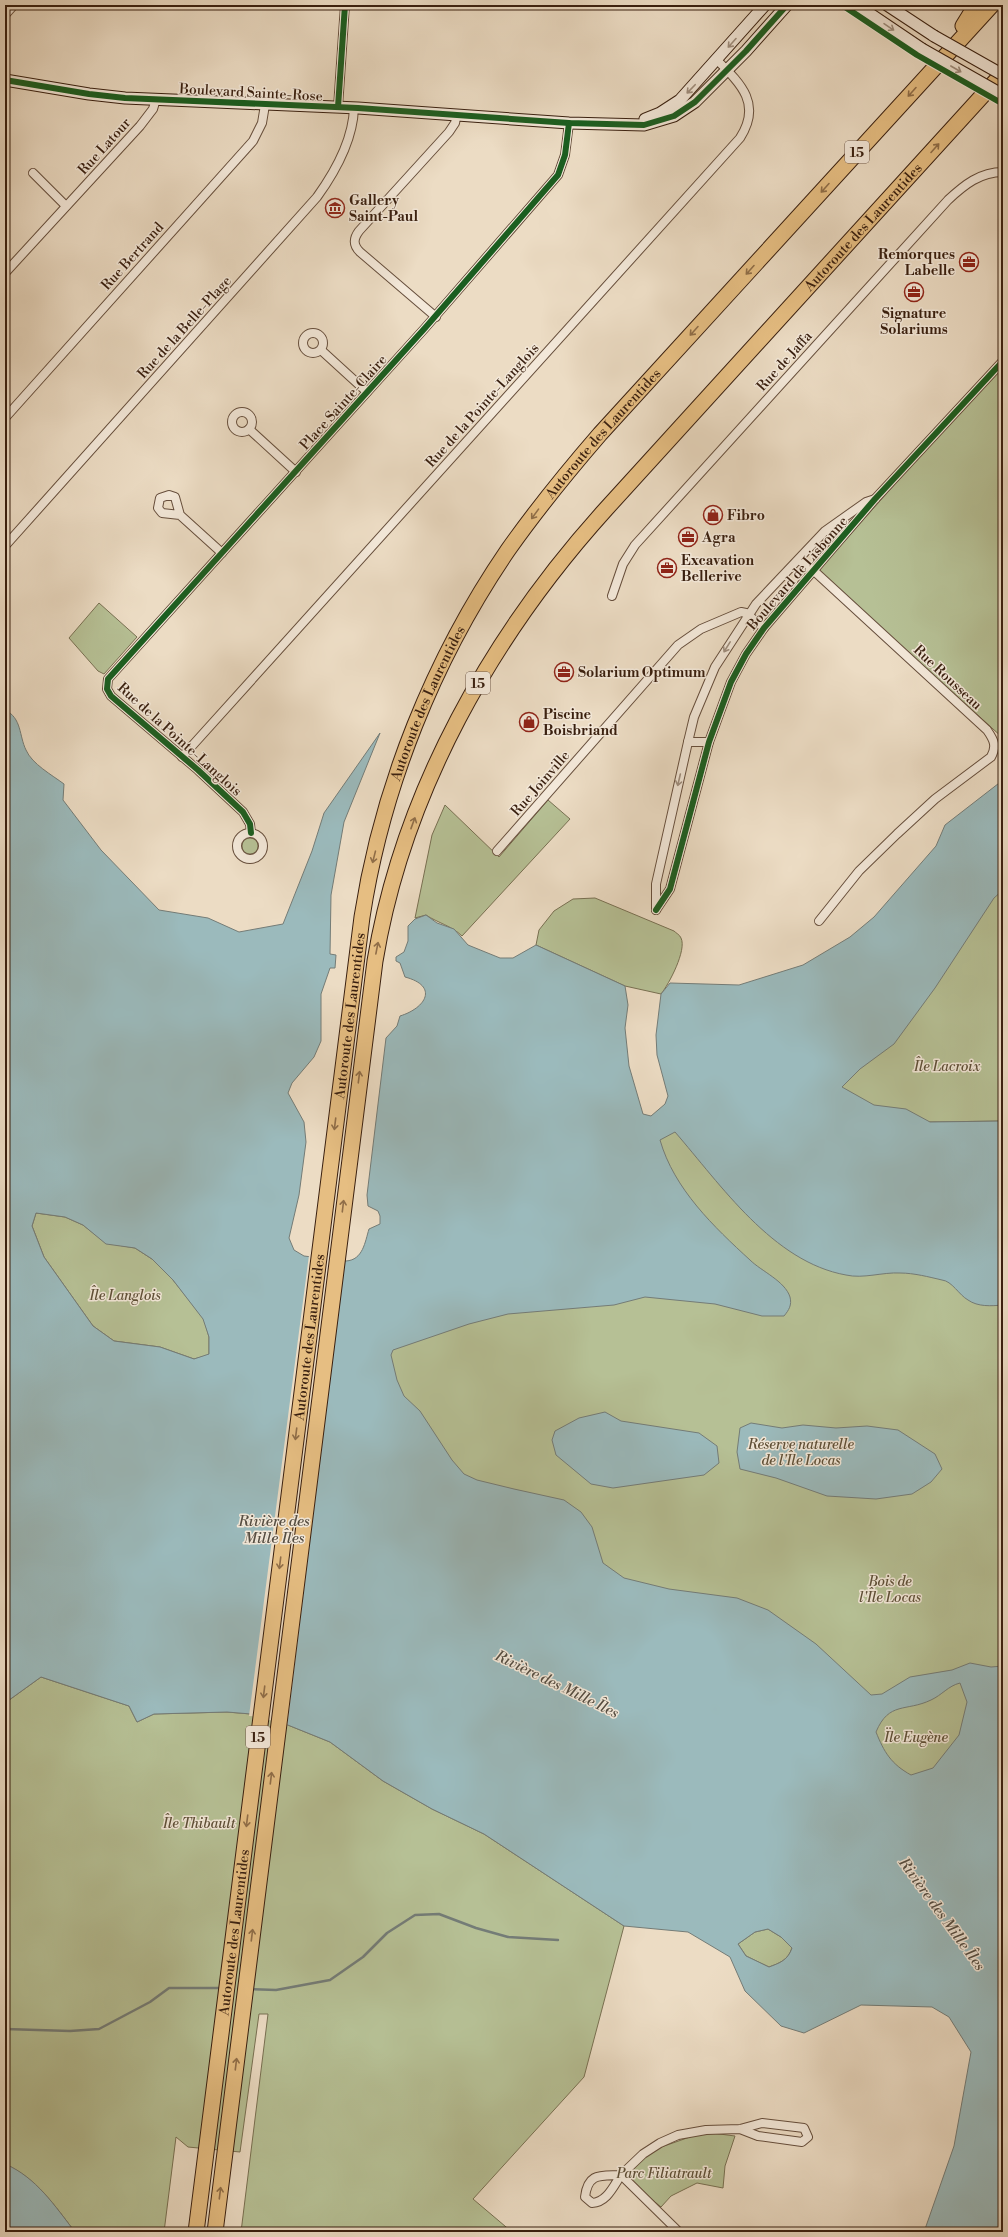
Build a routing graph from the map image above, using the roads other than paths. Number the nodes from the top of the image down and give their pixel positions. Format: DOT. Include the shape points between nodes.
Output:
graph roads {
  1 [pos="14,5"];
  2 [pos="345,5"];
  3 [pos="765,5"];
  4 [pos="787,5"];
  5 [pos="857,5"];
  6 [pos="887,5"];
  7 [pos="976,5"];
  8 [pos="992,5"];
  9 [pos="5,15"];
  10 [pos="717,60"];
  11 [pos="938,63"];
  12 [pos="727,70"];
  13 [pos="5,80"];
  14 [pos="1001,81"];
  15 [pos="156,99"];
  16 [pos="265,104"];
  17 [pos="338,107"];
  18 [pos="354,108"];
  19 [pos="457,114"];
  20 [pos="568,123"];
  21 [pos="617,125"];
  22 [pos="1003,172"];
  23 [pos="33,173"];
  24 [pos="66,206"];
  25 [pos="5,273"];
  26 [pos="436,317"];
  27 [pos="321,350"];
  28 [pos="1003,361"];
  29 [pos="367,392"];
  30 [pos="5,418"];
  31 [pos="249,429"];
  32 [pos="296,472"];
  33 [pos="875,499"];
  34 [pos="180,515"];
  35 [pos="5,546"];
  36 [pos="222,553"];
  37 [pos="799,560"];
  38 [pos="813,570"];
  39 [pos="612,596"];
  40 [pos="749,615"];
  41 [pos="764,628"];
  42 [pos="107,682"];
  43 [pos="688,742"];
  44 [pos="709,742"];
  45 [pos="182,757"];
  46 [pos="251,833"];
  47 [pos="498,851"];
  48 [pos="819,921"];
  49 [pos="740,2129"];
  50 [pos="621,2176"];
  51 [pos="196,2232"];
  52 [pos="215,2232"];
  53 [pos="679,2232"];
  1 -- 9 [label="street"];
  2 -- 17 [label="street"];
  3 -- 10 [label="street, Boulevard Sainte-Rose, one-way"];
  4 -- 12 [label="street, Boulevard Sainte-Rose"];
  5 -- 14 [label="street, one-way, bridge" via="922,49"];
  6 -- 14 [label="street, bridge"];
  7 -- 11 [label="highway"];
  8 -- 11 [label="highway, Autoroute des Laurentides / 15"];
  10 -- 12 [label="street, Rue de la Pointe-Langlois"];
  10 -- 21 [label="street, Boulevard Sainte-Rose, one-way" via="667,109 638,122"];
  11 -- 51 [label="highway, Autoroute des Laurentides / 15, one-way" via="574,465 508,550 455,639 412,734 386,811 369,878 356,957"];
  12 -- 21 [label="street, Boulevard Sainte-Rose" via="695,102 674,116 644,125"];
  12 -- 45 [label="street, Rue de la Pointe-Langlois" via="743,89 750,107 746,126 735,143"];
  13 -- 15 [label="street, Boulevard Sainte-Rose" via="97,96"];
  52 -- 14 [label="highway, Autoroute des Laurentides / 15, one-way" via="372,980 382,925 398,867 420,805 450,737 479,681 528,604 582,536"];
  15 -- 16 [label="street, Boulevard Sainte-Rose"];
  15 -- 24 [label="street, Rue Latour" via="153,109 140,126"];
  16 -- 17 [label="street, Boulevard Sainte-Rose"];
  16 -- 30 [label="street, Rue Bertrand" via="261,127 250,144"];
  17 -- 18 [label="street, Boulevard Sainte-Rose"];
  18 -- 19 [label="street, Boulevard Sainte-Rose"];
  18 -- 35 [label="street, Rue de la Belle-Plage" via="348,139 317,197"];
  19 -- 20 [label="street, Boulevard Sainte-Rose"];
  19 -- 26 [label="street" via="449,132 359,231 355,240 355,246 360,252"];
  20 -- 21 [label="street, Boulevard Sainte-Rose"];
  20 -- 26 [label="street, Place Sainte-Claire" via="565,155 558,175"];
  22 -- 39 [label="street, Rue de Jaffa" via="978,177 948,200 635,545 623,564"];
  23 -- 24 [label="street"];
  24 -- 25 [label="street, Rue Latour"];
  26 -- 29 [label="street, Place Sainte-Claire"];
  27 -- 29 [label="street, Place Sainte-Claire"];
  28 -- 33 [label="street, Boulevard de Lisbonne"];
  29 -- 32 [label="street, Place Sainte-Claire"];
  31 -- 32 [label="street"];
  32 -- 36 [label="street, Place Sainte-Claire"];
  33 -- 37 [label="street, Boulevard de Lisbonne" via="866,502 825,531"];
  33 -- 38 [label="street, Boulevard de Lisbonne"];
  34 -- 36 [label="street"];
  36 -- 42 [label="street, Place Sainte-Claire"];
  37 -- 38 [label="street, Rue Rousseau"];
  37 -- 40 [label="street, Boulevard de Lisbonne" via="756,604"];
  38 -- 41 [label="street, Boulevard de Lisbonne"];
  38 -- 48 [label="street, Rue Rousseau" via="986,730 993,740 995,750 991,757 936,798 858,871"];
  40 -- 41 [label="street"];
  40 -- 43 [label="street, Boulevard de Lisbonne, one-way" via="715,667 694,717"];
  40 -- 47 [label="street, Rue Joinville" via="741,612 701,630 678,645"];
  41 -- 44 [label="street, Boulevard de Lisbonne" via="731,682"];
  42 -- 45 [label="street, Rue de la Pointe-Langlois" via="109,692 115,700"];
  43 -- 44 [label="street"];
  43 -- 44 [label="street, Boulevard de Lisbonne, one-way" via="656,884 656,910 670,889"];
  45 -- 46 [label="street, Rue de la Pointe-Langlois" via="243,812 250,824"];
  49 -- 49 [label="street" via="762,2123 804,2128 808,2137 802,2142 758,2136"];
  49 -- 50 [label="street" via="706,2130 678,2135 643,2154"];
  50 -- 50 [label="street" via="607,2196 599,2202 592,2203 585,2197 590,2180 596,2176"];
  50 -- 53 [label="street"];
}
